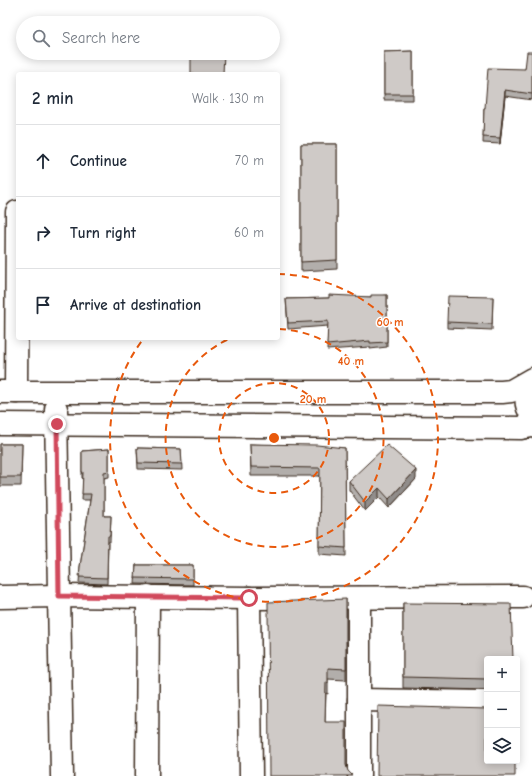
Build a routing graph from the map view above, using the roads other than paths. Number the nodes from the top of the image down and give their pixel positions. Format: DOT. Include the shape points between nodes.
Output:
graph roads {
  1 [pos="12,210"];
  2 [pos="532,381"];
  3 [pos="8,392"];
  4 [pos="56,393"];
  5 [pos="532,415"];
  6 [pos="0,424"];
  7 [pos="57,424"];
  8 [pos="532,426"];
  9 [pos="59,596"];
  10 [pos="148,596"];
  11 [pos="0,597"];
  12 [pos="523,597"];
  13 [pos="249,598"];
  14 [pos="359,598"];
  15 [pos="359,700"];
  16 [pos="484,702"];
  17 [pos="62,776"];
  18 [pos="147,776"];
  19 [pos="251,776"];
  20 [pos="359,776"];
  1 -- 3 [label="street"];
  2 -- 4 [label="street" via="511,391 502,392"];
  2 -- 5 [label="street" via="526,395"];
  3 -- 4 [label="street"];
  4 -- 7 [label="street"];
  6 -- 7 [label="street"];
  7 -- 8 [label="street" via="521,428"];
  7 -- 9 [label="street"];
  9 -- 10 [label="street"];
  9 -- 11 [label="street"];
  9 -- 17 [label="street"];
  10 -- 13 [label="street"];
  10 -- 18 [label="street"];
  12 -- 14 [label="street"];
  13 -- 14 [label="street"];
  13 -- 19 [label="street"];
  14 -- 15 [label="street"];
  15 -- 16 [label="street"];
  15 -- 20 [label="street"];
}
